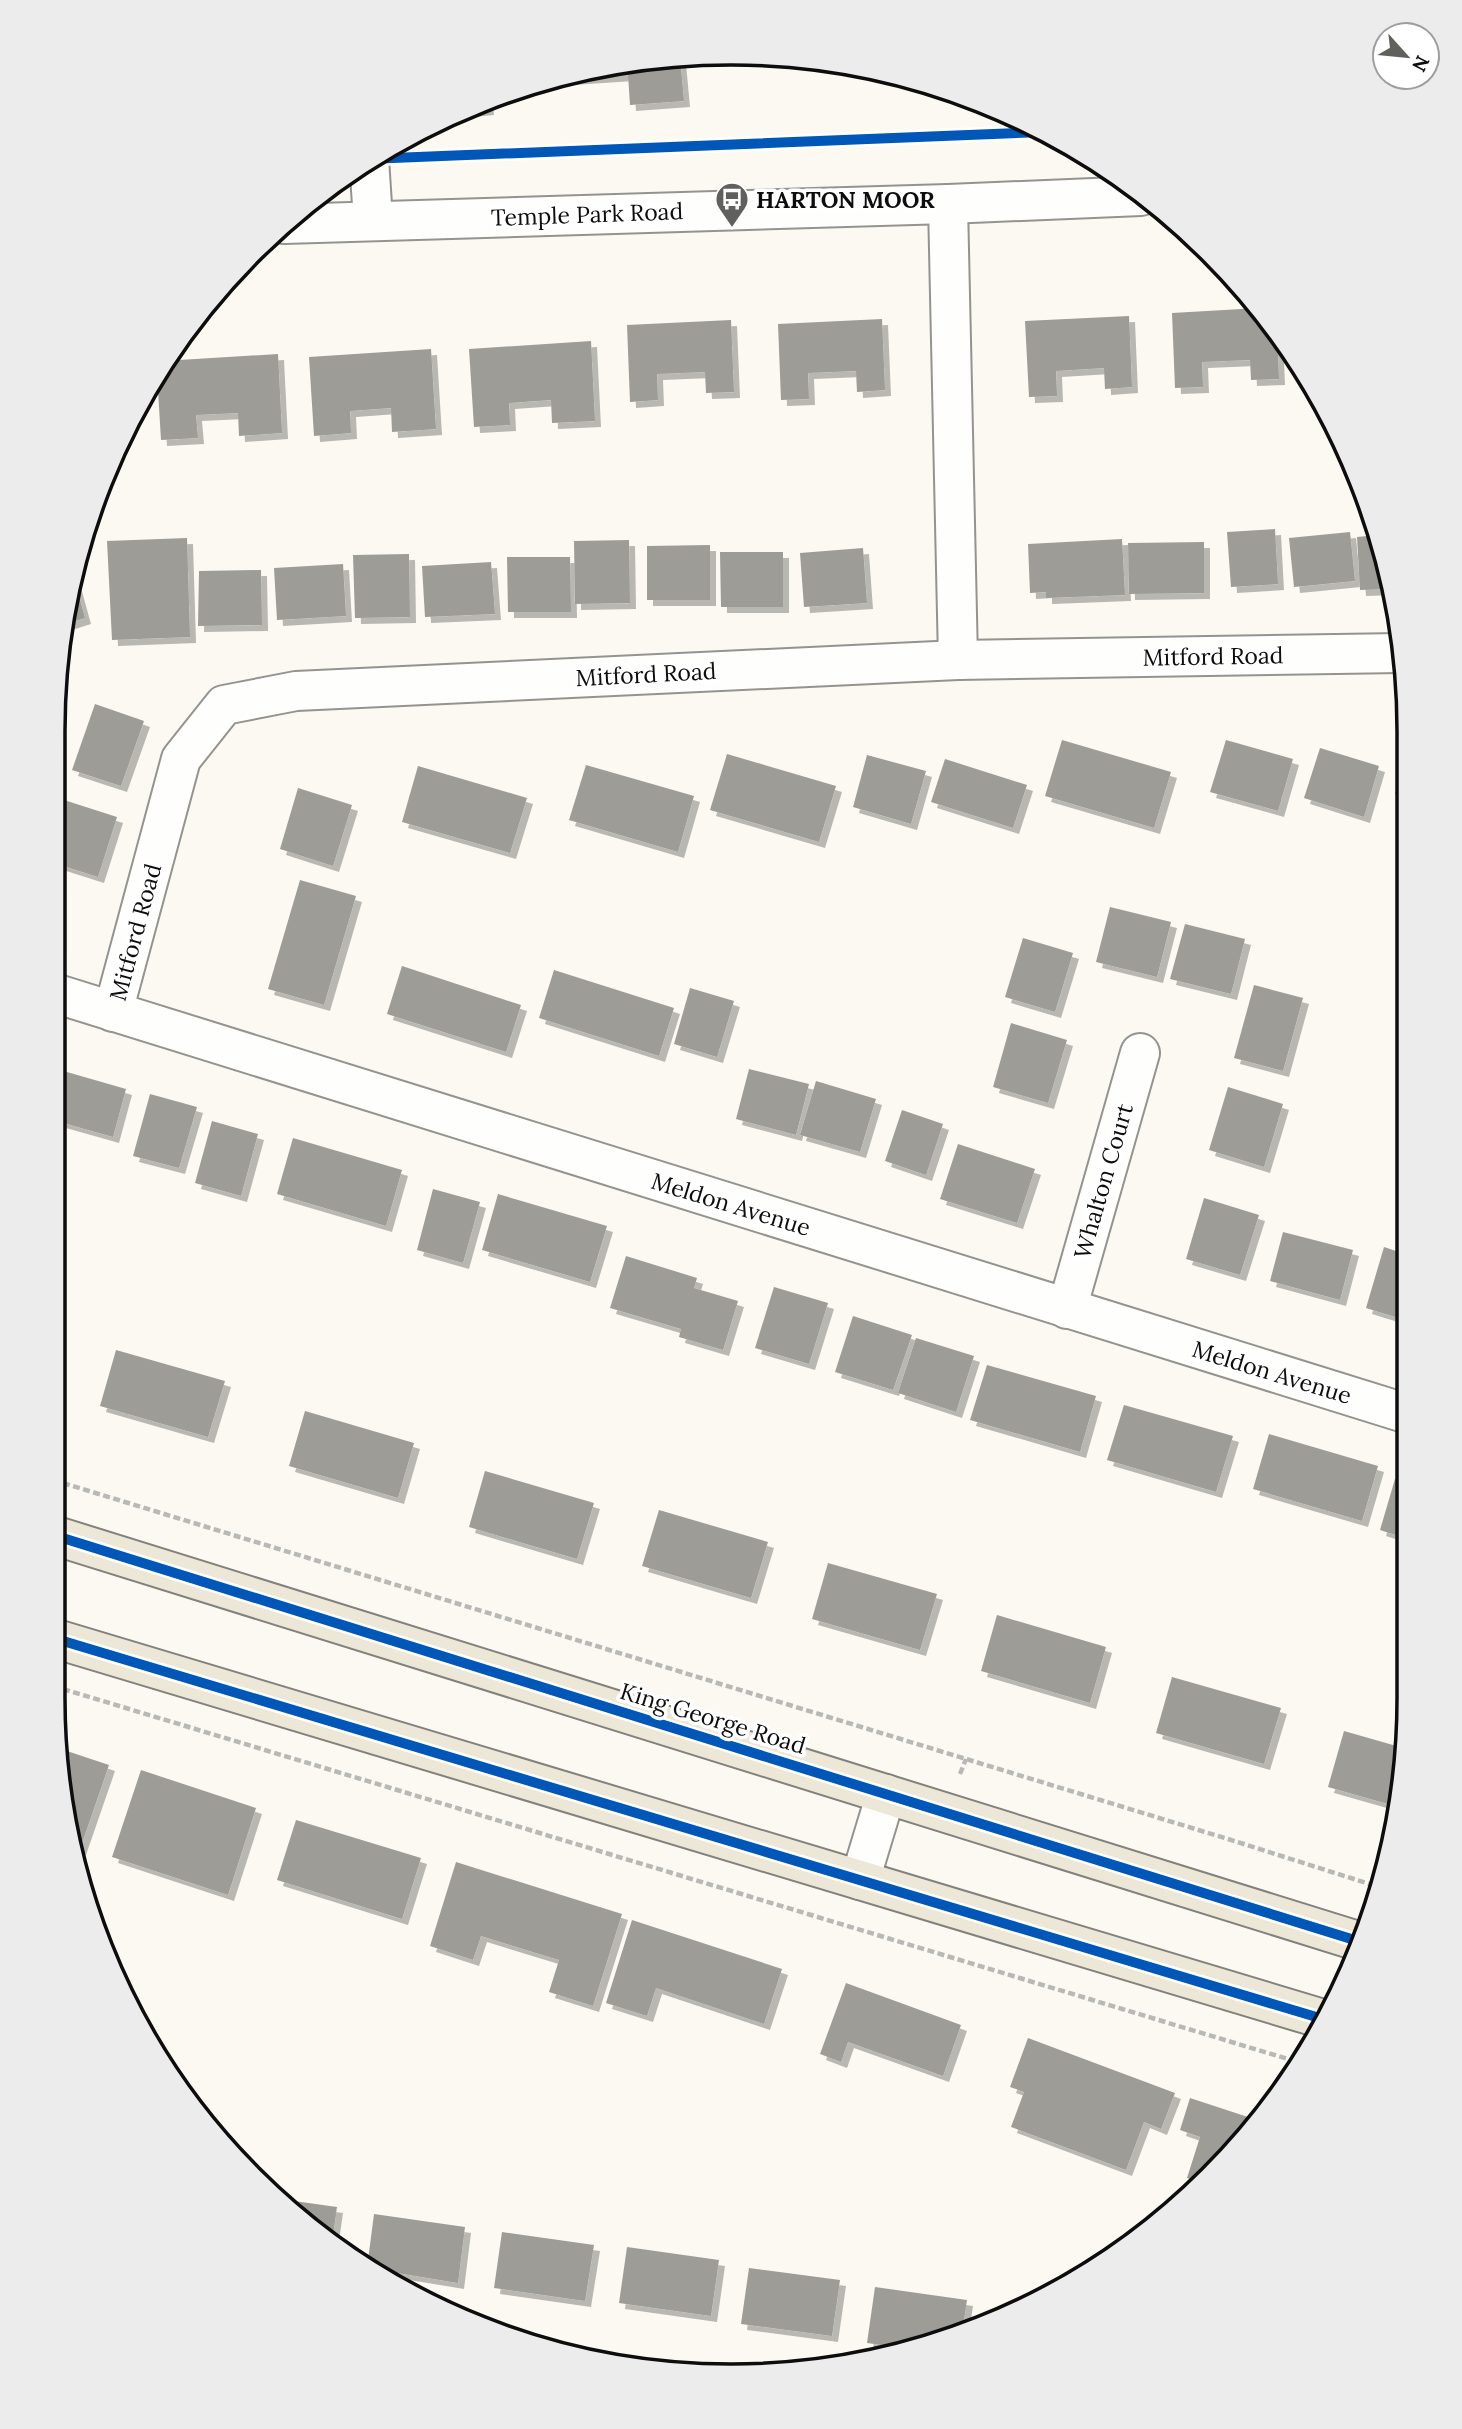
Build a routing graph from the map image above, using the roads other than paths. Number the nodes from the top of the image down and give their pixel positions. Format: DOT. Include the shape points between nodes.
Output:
graph roads {
  1 [pos="370,172"];
  2 [pos="1129,196"];
  3 [pos="948,204"];
  4 [pos="373,220"];
  5 [pos="300,223"];
  6 [pos="1393,653"];
  7 [pos="958,660"];
  8 [pos="65,997"];
  9 [pos="113,1012"];
  10 [pos="1140,1053"];
  11 [pos="1067,1309"];
  12 [pos="1397,1411"];
  13 [pos="65,1539"];
  14 [pos="65,1642"];
  15 [pos="886,1794"];
  16 [pos="860,1880"];
  17 [pos="1352,1939"];
  18 [pos="1316,2017"];
  1 -- 4 [label="street"];
  2 -- 3 [label="street, Temple Park Road"];
  3 -- 4 [label="street, Temple Park Road"];
  3 -- 7 [label="street"];
  4 -- 5 [label="street, Temple Park Road"];
  6 -- 7 [label="street, Mitford Road"];
  7 -- 9 [label="street, Mitford Road" via="296,691 224,705 181,759"];
  8 -- 9 [label="street, Meldon Avenue"];
  9 -- 11 [label="street, Meldon Avenue"];
  10 -- 11 [label="street, Whalton Court"];
  11 -- 12 [label="street, Meldon Avenue"];
  13 -- 15 [label="main road, King George Road"];
  14 -- 16 [label="main road"];
  15 -- 16 [label="street"];
  15 -- 17 [label="main road, King George Road"];
  16 -- 18 [label="main road"];
}
